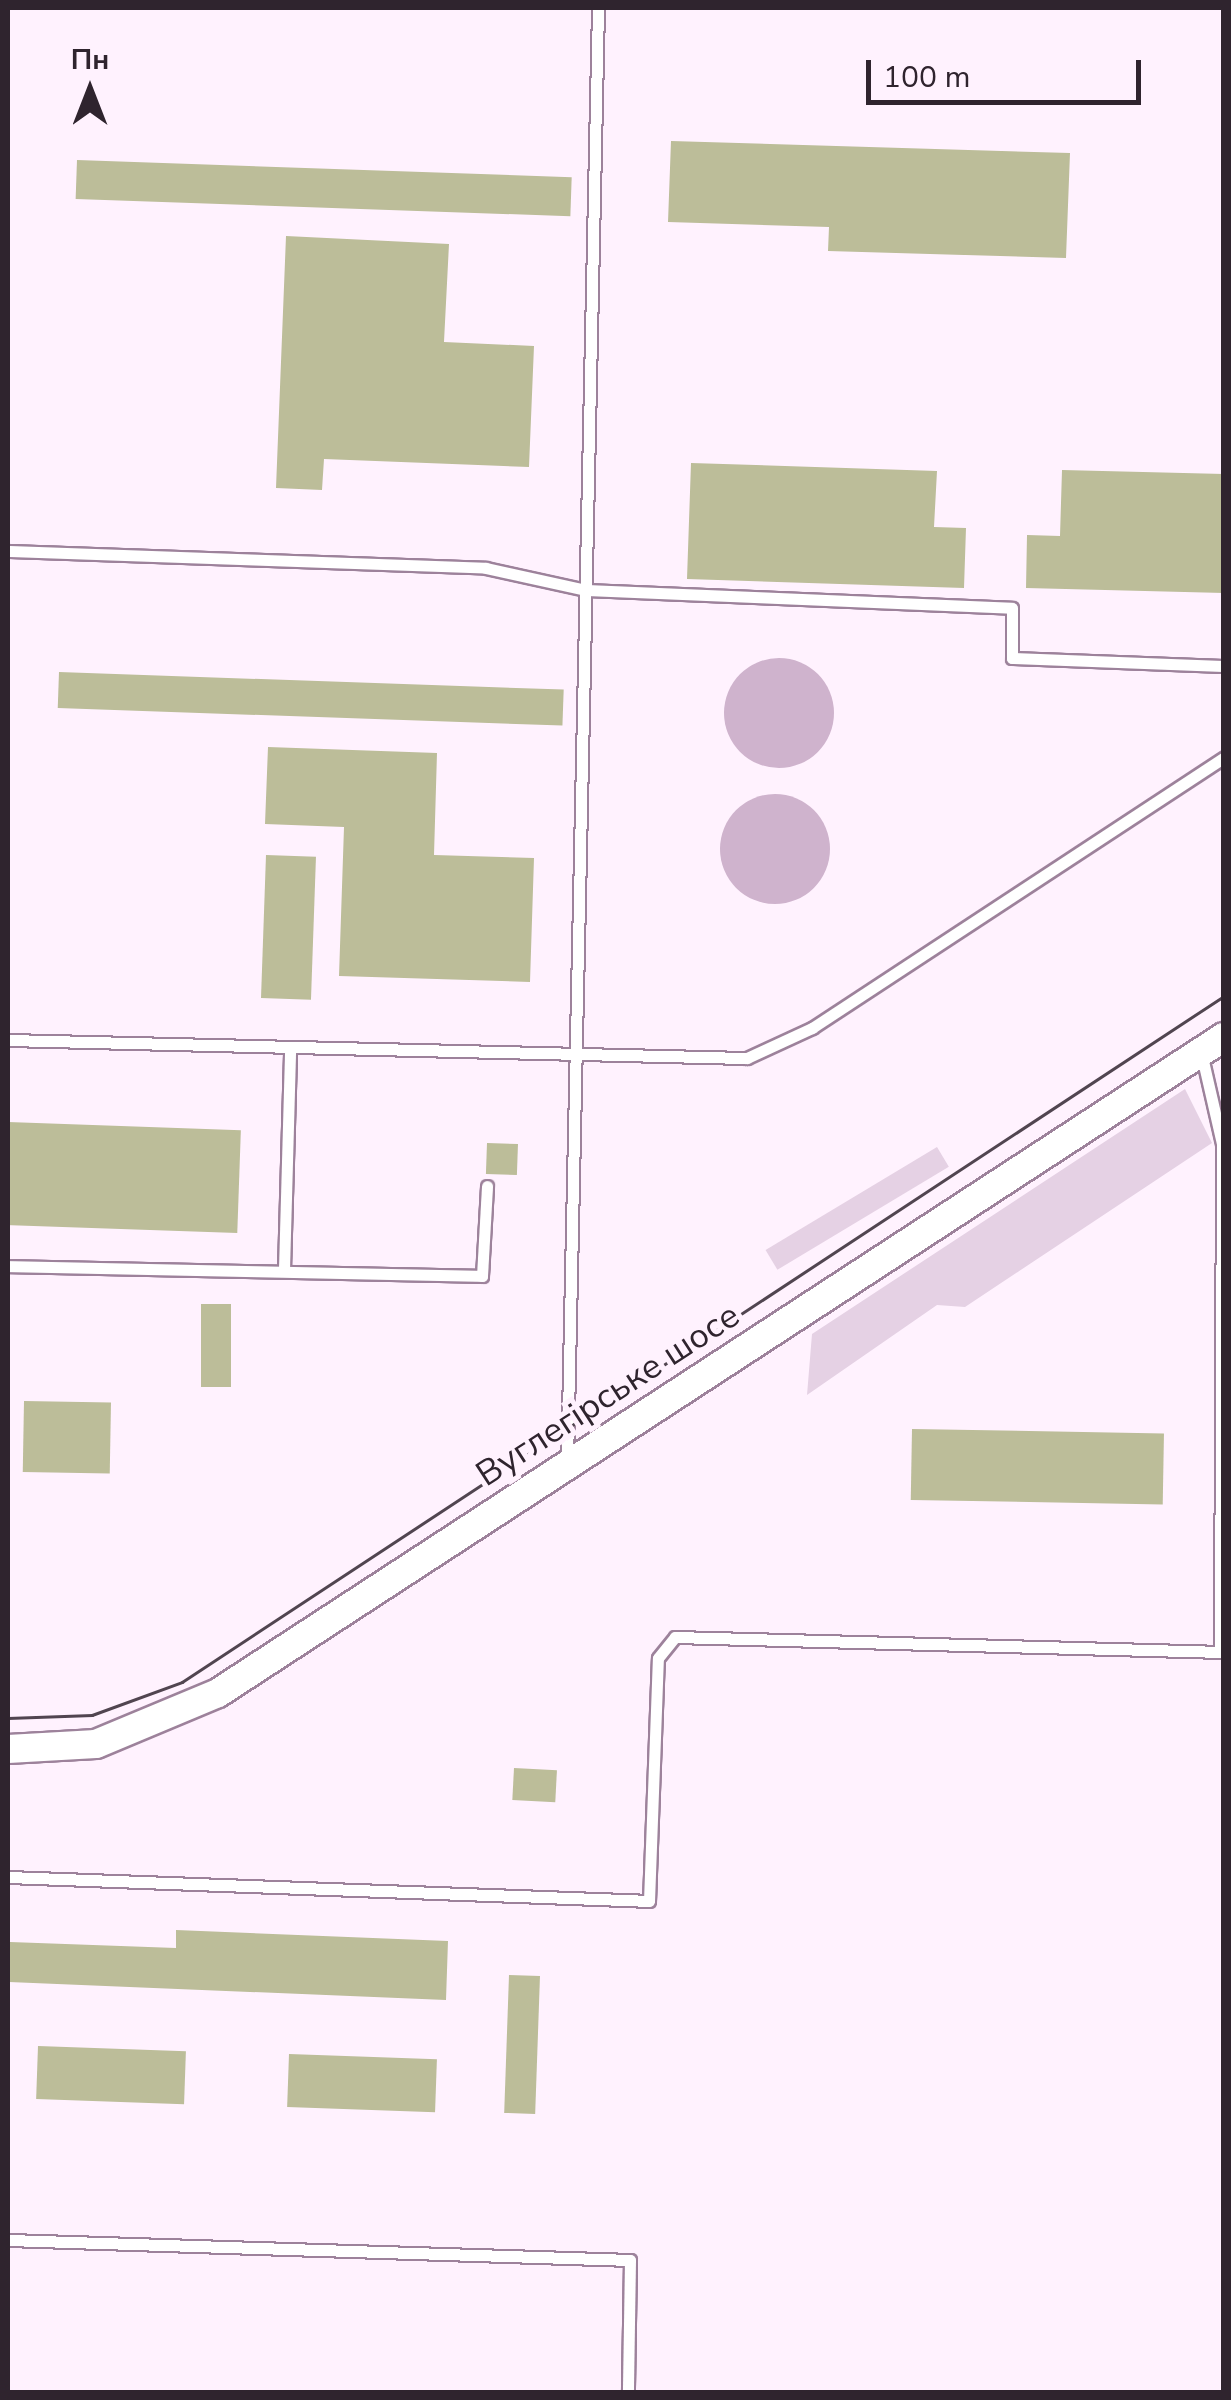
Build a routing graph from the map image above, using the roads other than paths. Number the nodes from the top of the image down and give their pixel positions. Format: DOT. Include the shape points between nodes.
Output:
graph roads {
  1 [pos="598,8"];
  2 [pos="8,551"];
  3 [pos="586,590"];
  4 [pos="1224,666"];
  5 [pos="1224,757"];
  6 [pos="8,1040"];
  7 [pos="1212,1044"];
  8 [pos="290,1049"];
  9 [pos="576,1058"];
  10 [pos="486,1186"];
  11 [pos="8,1266"];
  12 [pos="284,1269"];
  13 [pos="566,1467"];
  14 [pos="1222,1652"];
  15 [pos="8,1749"];
  16 [pos="8,1877"];
  17 [pos="8,2240"];
  18 [pos="628,2392"];
  1 -- 3 [label="lane"];
  2 -- 3 [label="lane" via="486,568"];
  3 -- 4 [label="lane" via="1012,608 1012,658"];
  3 -- 9 [label="lane"];
  5 -- 9 [label="lane" via="765,1052 729,1061"];
  6 -- 8 [label="lane"];
  7 -- 13 [label="street, Вуглегірське шосе"];
  7 -- 14 [label="lane" via="1222,1144"];
  8 -- 9 [label="lane"];
  8 -- 12 [label="lane"];
  9 -- 13 [label="lane"];
  10 -- 12 [label="lane" via="482,1276"];
  11 -- 12 [label="lane"];
  13 -- 15 [label="street, Вуглегірське шосе" via="174,1717 96,1744"];
  14 -- 16 [label="lane" via="676,1638 658,1658 649,1901"];
  17 -- 18 [label="lane" via="630,2260"];
}
